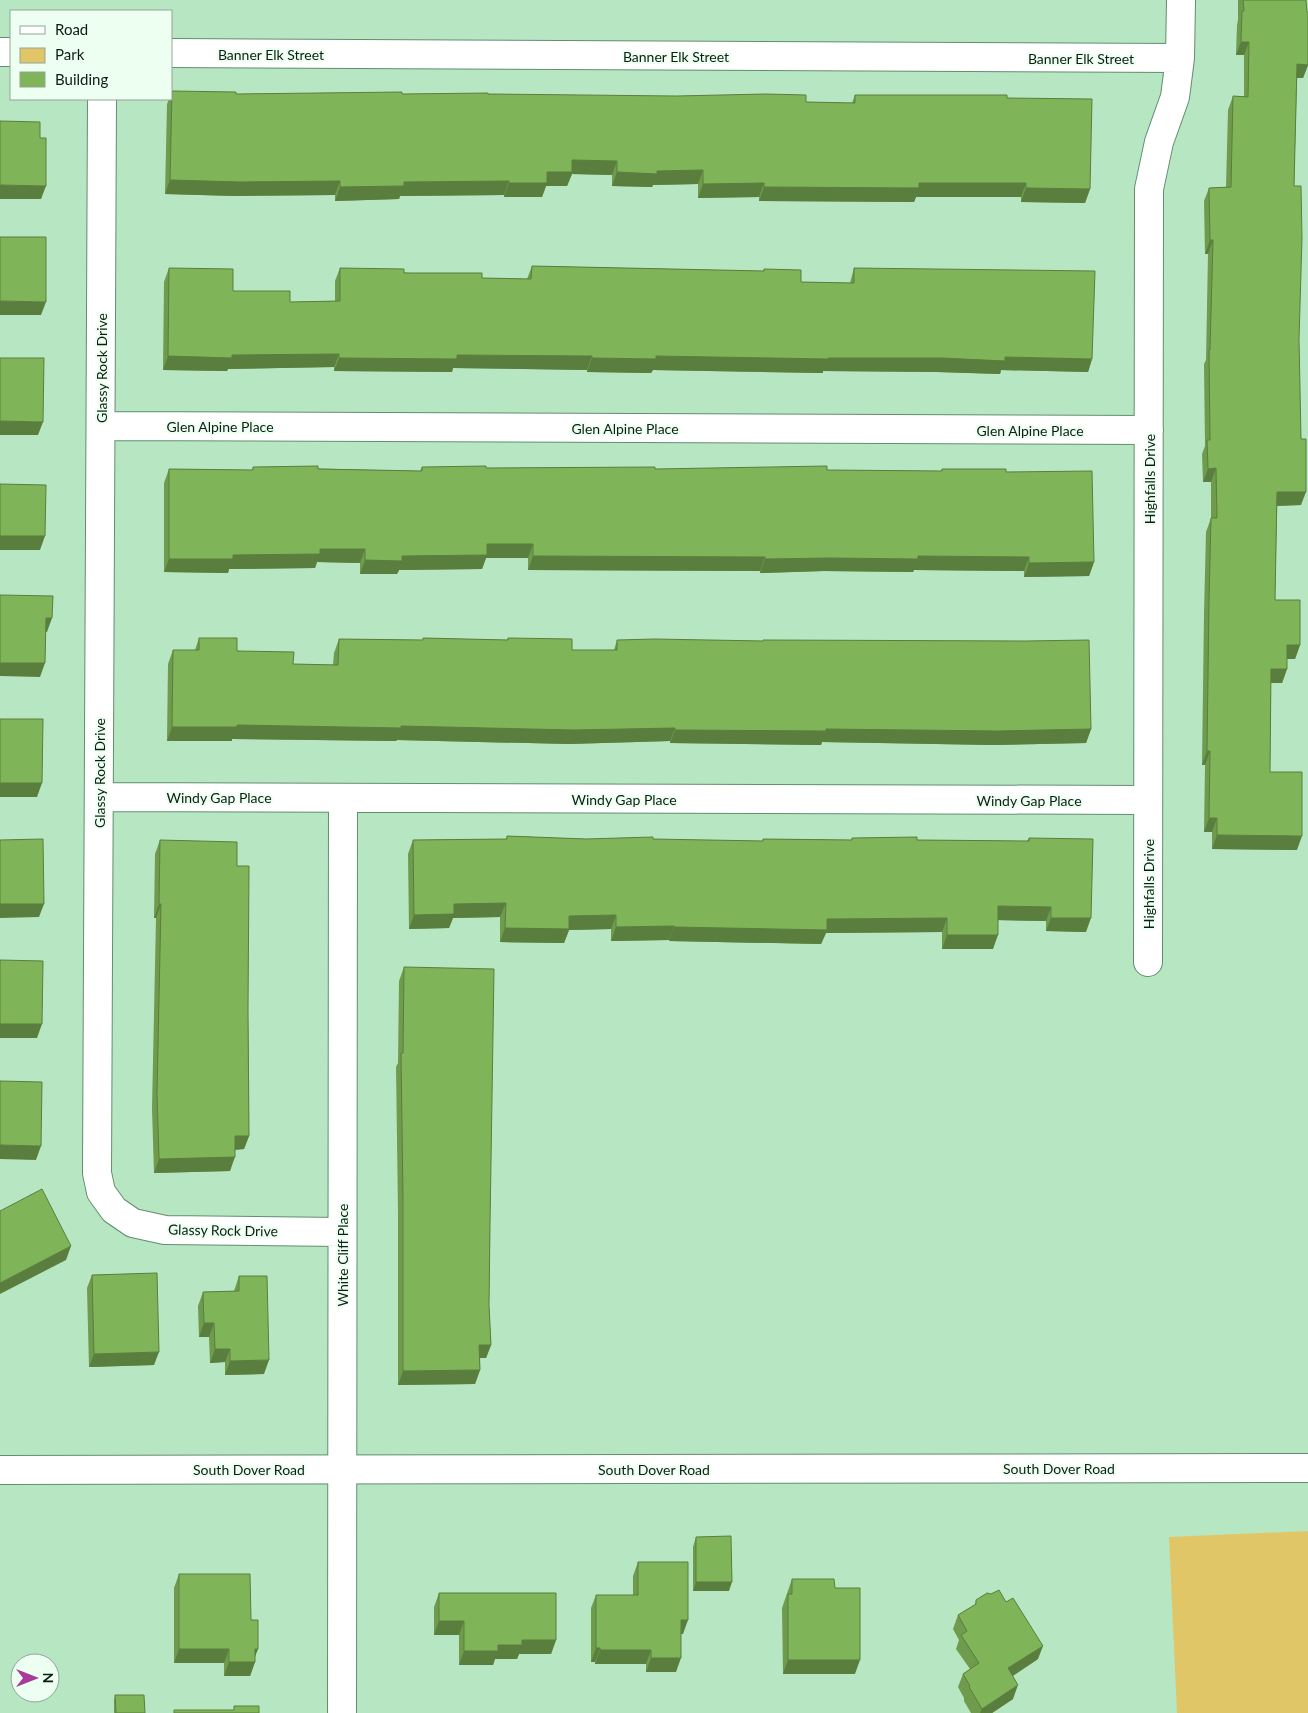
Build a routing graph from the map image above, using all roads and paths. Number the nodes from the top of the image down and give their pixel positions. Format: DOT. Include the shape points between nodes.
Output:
graph roads {
  1 [pos="1181,0"];
  2 [pos="172,53"];
  3 [pos="1180,58"];
  4 [pos="102,100"];
  5 [pos="100,426"];
  6 [pos="1149,430"];
  7 [pos="99,797"];
  8 [pos="343,798"];
  9 [pos="1148,800"];
  10 [pos="1148,962"];
  11 [pos="342,1232"];
  12 [pos="1308,1468"];
  13 [pos="342,1469"];
  14 [pos="0,1470"];
  15 [pos="342,1713"];
  1 -- 3 [label="street, Highfalls Drive"];
  2 -- 3 [label="street, Banner Elk Street"];
  3 -- 6 [label="street, Highfalls Drive" via="1175,97 1159,142 1149,189"];
  4 -- 5 [label="street, Glassy Rock Drive"];
  5 -- 6 [label="street, Glen Alpine Place"];
  5 -- 7 [label="street, Glassy Rock Drive"];
  6 -- 9 [label="street, Highfalls Drive"];
  7 -- 8 [label="street, Windy Gap Place"];
  7 -- 11 [label="street, Glassy Rock Drive" via="97,1173 101,1192 114,1210 133,1223 165,1230"];
  8 -- 9 [label="street, Windy Gap Place"];
  8 -- 11 [label="street, White Cliff Place"];
  9 -- 10 [label="street, Highfalls Drive"];
  11 -- 13 [label="street, White Cliff Place"];
  12 -- 13 [label="street, South Dover Road"];
  13 -- 14 [label="street, South Dover Road"];
  13 -- 15 [label="street, White Cliff Place"];
}
